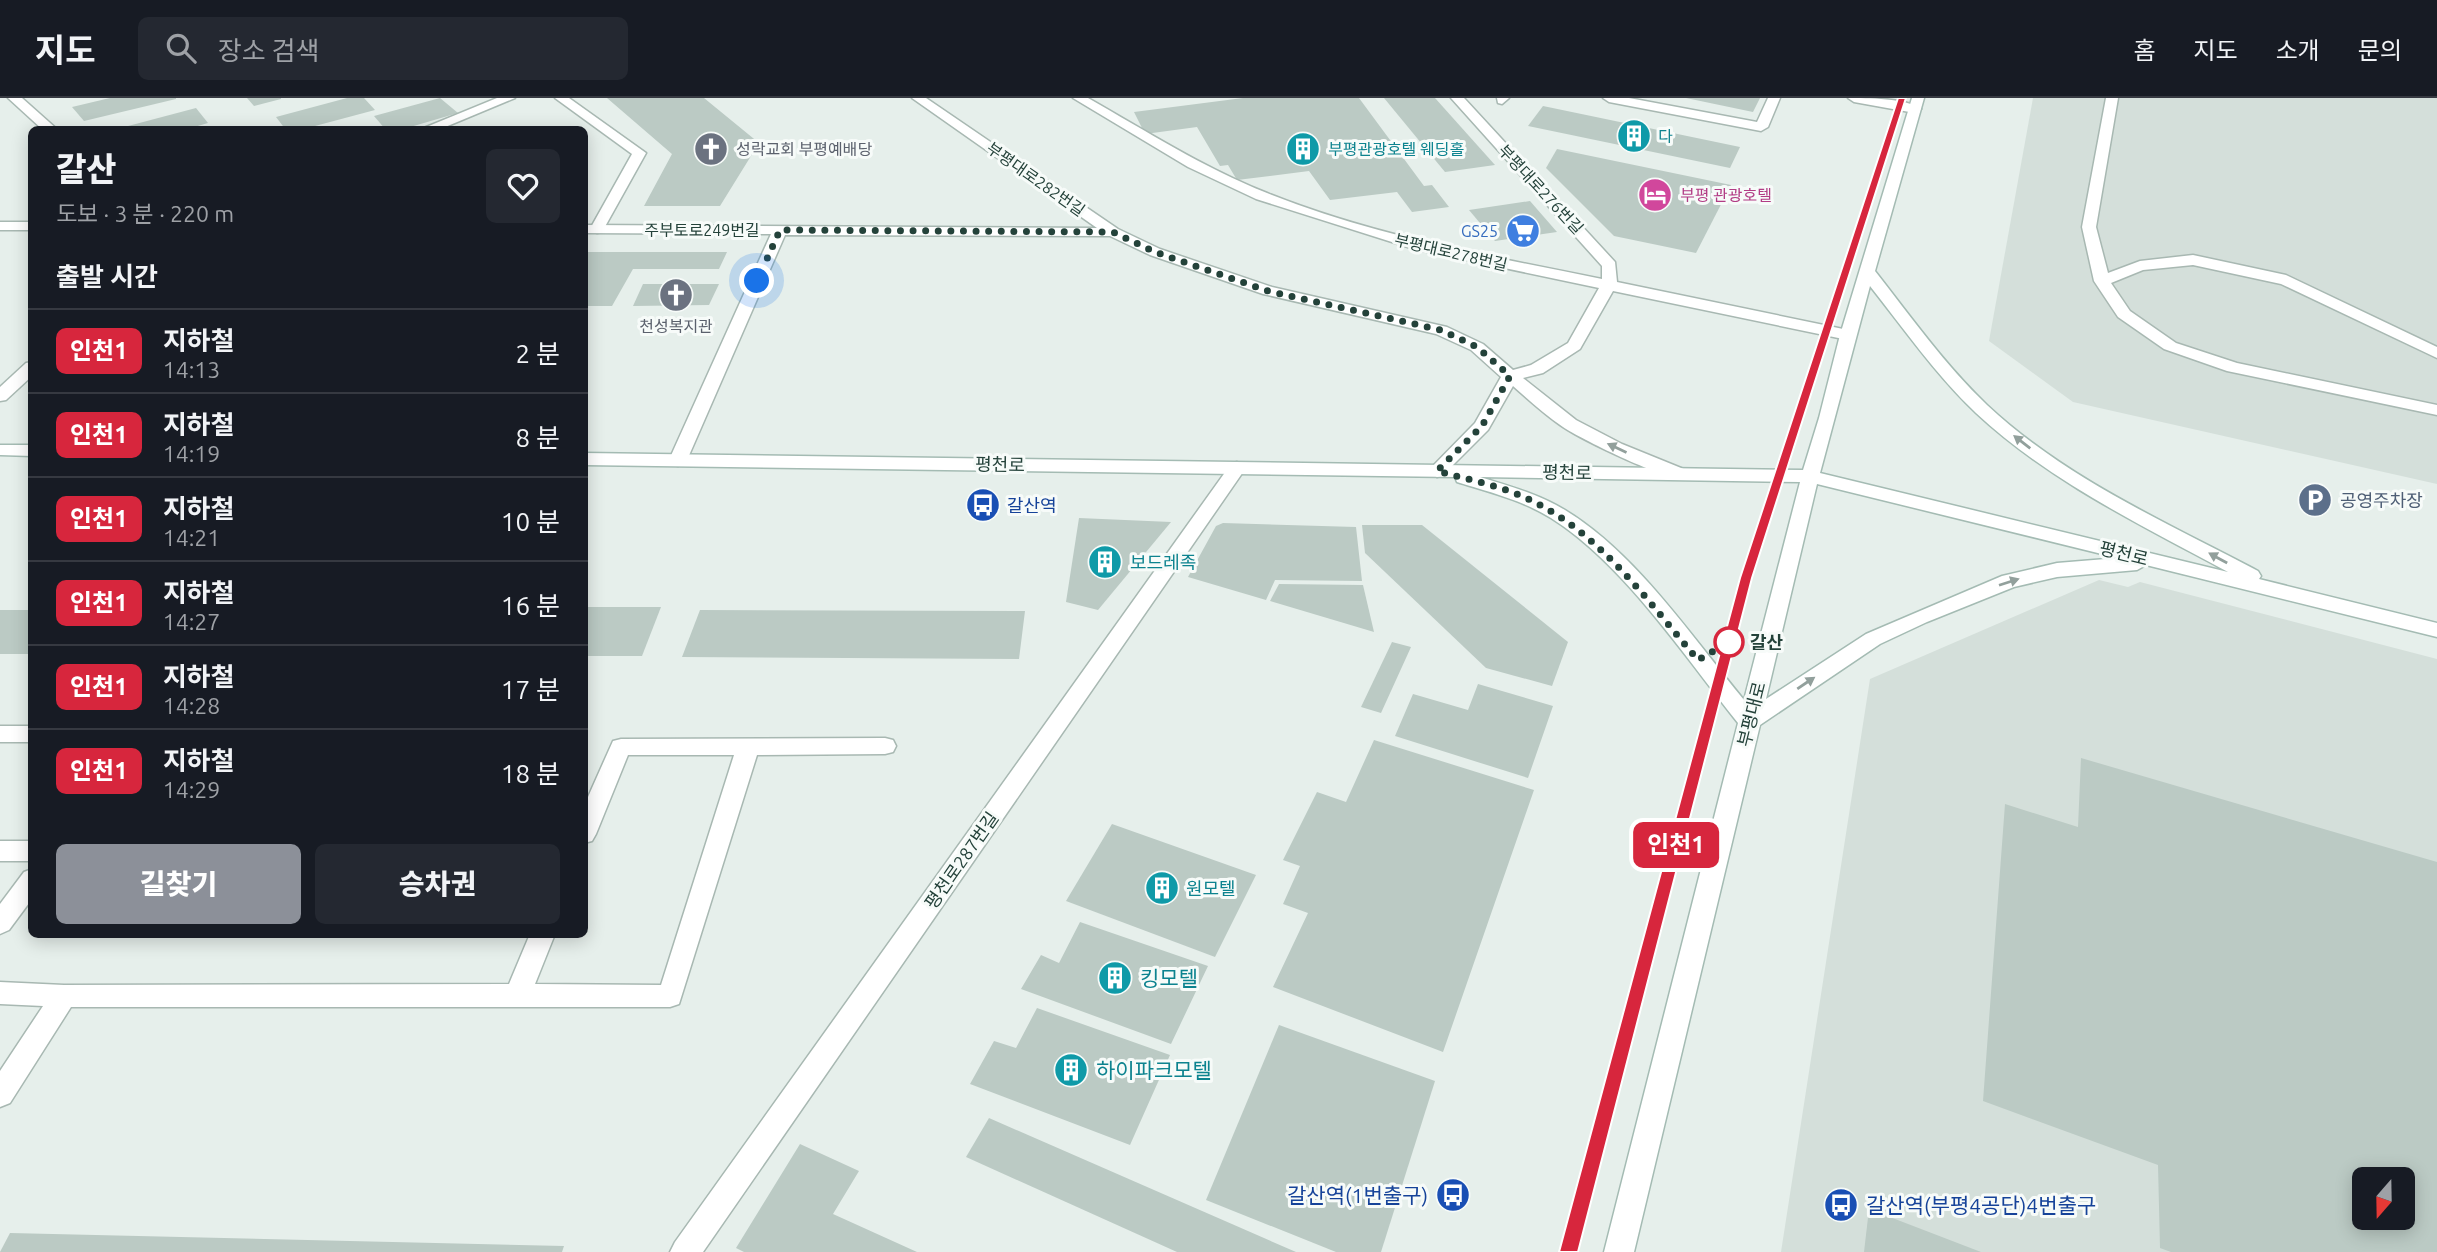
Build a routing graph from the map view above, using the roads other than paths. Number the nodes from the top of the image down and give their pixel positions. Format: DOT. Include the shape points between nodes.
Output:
graph roads {
  1 [pos="14,98"];
  2 [pos="509,98"];
  3 [pos="561,98"];
  4 [pos="918,98"];
  5 [pos="1079,98"];
  6 [pos="1457,98"];
  7 [pos="1609,98"];
  8 [pos="1774,98"];
  9 [pos="1854,98"];
  10 [pos="2112,98"];
  11 [pos="1916,104"];
  12 [pos="47,126"];
  13 [pos="436,126"];
  14 [pos="0,226"];
  15 [pos="28,226"];
  16 [pos="591,229"];
  17 [pos="780,230"];
  18 [pos="1113,232"];
  19 [pos="1867,271"];
  20 [pos="2102,281"];
  21 [pos="1609,284"];
  22 [pos="1848,335"];
  23 [pos="2437,352"];
  24 [pos="28,371"];
  25 [pos="1510,376"];
  26 [pos="0,396"];
  27 [pos="2437,410"];
  28 [pos="0,450"];
  29 [pos="28,451"];
  30 [pos="588,459"];
  31 [pos="678,460"];
  32 [pos="1237,468"];
  33 [pos="1437,471"];
  34 [pos="1680,474"];
  35 [pos="1810,476"];
  36 [pos="2156,561"];
  37 [pos="2277,591"];
  38 [pos="2437,630"];
  39 [pos="1749,721"];
  40 [pos="0,734"];
  41 [pos="28,734"];
  42 [pos="885,746"];
  43 [pos="748,747"];
  44 [pos="588,825"];
  45 [pos="0,851"];
  46 [pos="28,851"];
  47 [pos="28,884"];
  48 [pos="0,923"];
  49 [pos="541,938"];
  50 [pos="0,993"];
  51 [pos="517,995"];
  52 [pos="64,996"];
  53 [pos="0,1094"];
  54 [pos="685,1252"];
  55 [pos="1619,1252"];
  1 -- 12 [label="street"];
  2 -- 13 [label="street"];
  3 -- 16 [label="street" via="639,153"];
  4 -- 18 [label="street, 부평대로282번길"];
  5 -- 21 [label="street, 부평대로278번길" via="1193,164 1261,195 1419,246"];
  6 -- 21 [label="street, 부평대로276번길" via="1610,264"];
  7 -- 8 [label="street" via="1761,127"];
  9 -- 11 [label="street"];
  10 -- 20 [label="street" via="2089,227"];
  11 -- 19 [label="street, 부평대로"];
  14 -- 15 [label="street"];
  16 -- 17 [label="street, 주부토로249번길"];
  17 -- 18 [label="street, 주부토로249번길"];
  17 -- 31 [label="street"];
  18 -- 25 [label="street, 부평대로282번길" via="1155,252 1268,291 1441,330 1477,347"];
  19 -- 22 [label="street, 부평대로"];
  37 -- 19 [label="street, one-way" via="2095,491 2028,447 1983,411"];
  20 -- 23 [label="street" via="2140,266 2193,260 2286,281"];
  20 -- 27 [label="street" via="2124,314 2170,346 2233,367"];
  21 -- 22 [label="street, 부평대로278번길"];
  21 -- 25 [label="street" via="1574,346 1537,369"];
  22 -- 35 [label="street, 부평대로"];
  24 -- 26 [label="street"];
  25 -- 33 [label="street" via="1482,426"];
  34 -- 25 [label="street, 부평대로282번길, one-way" via="1616,449 1570,424"];
  28 -- 29 [label="street"];
  30 -- 31 [label="street, 평천로"];
  31 -- 32 [label="street, 평천로"];
  32 -- 33 [label="street, 평천로"];
  32 -- 54 [label="street, 평천로287번길"];
  33 -- 34 [label="street, 평천로"];
  33 -- 39 [label="street" via="1523,496 1570,522 1630,579"];
  34 -- 35 [label="street, 평천로"];
  35 -- 36 [label="street, 평천로"];
  35 -- 39 [label="street, 부평대로"];
  36 -- 37 [label="street, 평천로"];
  39 -- 36 [label="street, one-way" via="1873,639 1997,586 2057,570"];
  37 -- 38 [label="street, 평천로"];
  39 -- 55 [label="street, 부평대로"];
  40 -- 41 [label="street"];
  42 -- 43 [label="street"];
  43 -- 44 [label="street" via="621,747"];
  43 -- 51 [label="street" via="670,996"];
  45 -- 46 [label="street"];
  47 -- 48 [label="street"];
  49 -- 51 [label="street"];
  50 -- 52 [label="street"];
  51 -- 52 [label="street"];
  52 -- 53 [label="street"];
}
